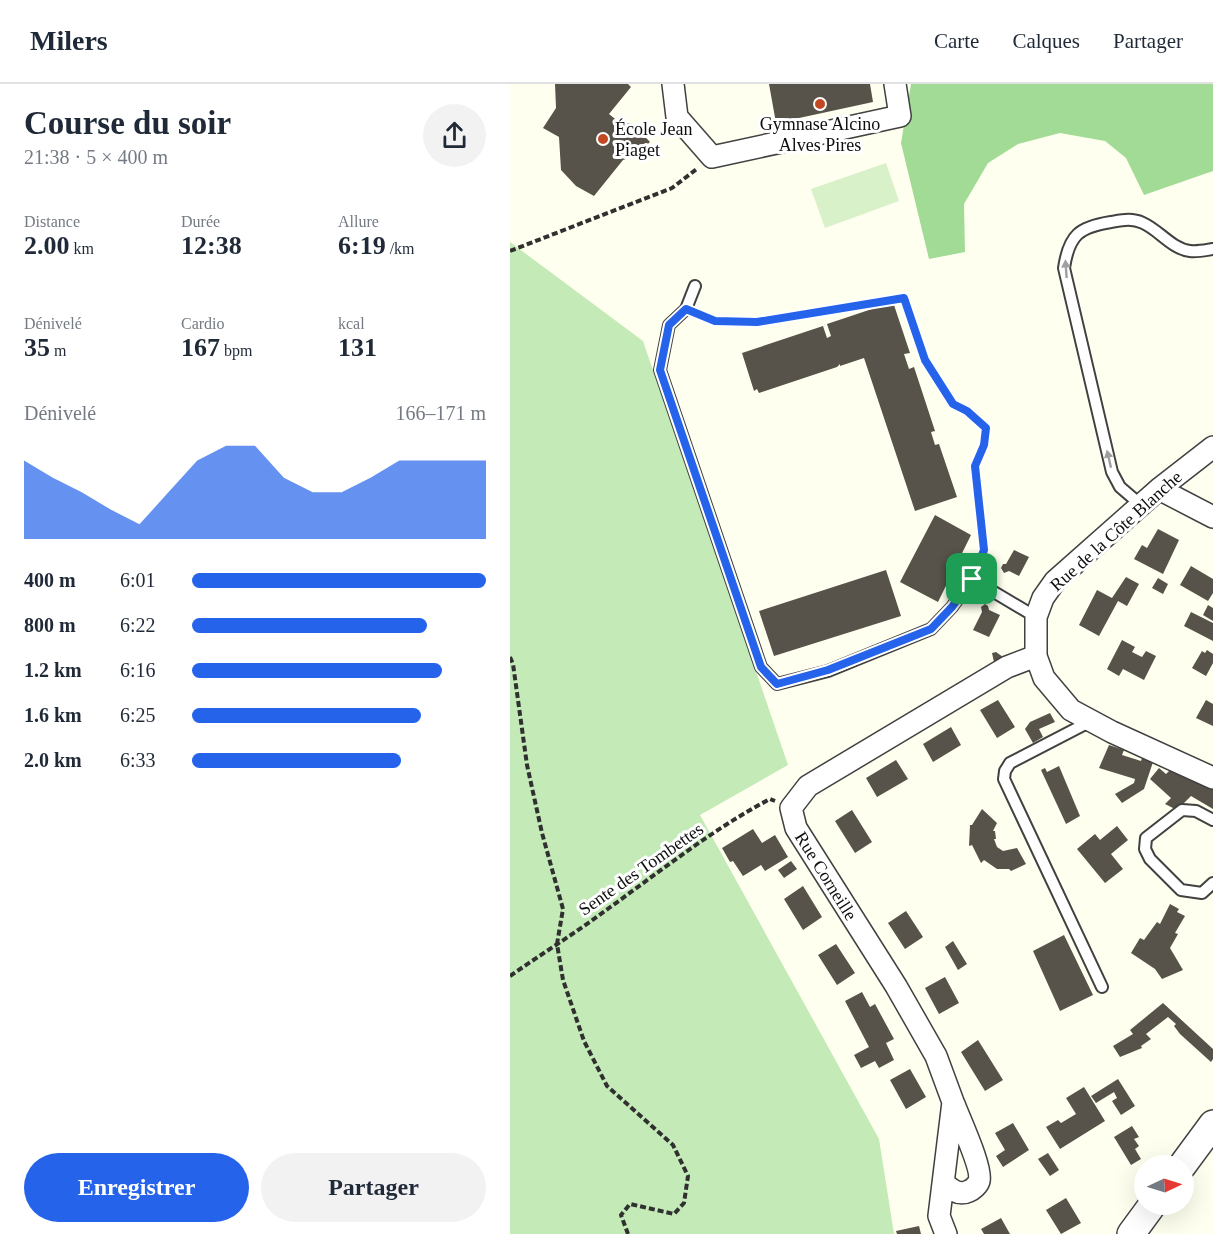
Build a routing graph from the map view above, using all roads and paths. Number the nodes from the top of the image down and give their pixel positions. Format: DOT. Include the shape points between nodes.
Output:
graph roads {
  1 [pos="673,84"];
  2 [pos="895,84"];
  3 [pos="712,157"];
  4 [pos="1213,249"];
  5 [pos="510,251"];
  6 [pos="695,286"];
  7 [pos="686,309"];
  8 [pos="1213,447"];
  9 [pos="1159,489"];
  10 [pos="1142,505"];
  11 [pos="1213,517"];
  12 [pos="972,579"];
  13 [pos="1036,617"];
  14 [pos="1035,656"];
  15 [pos="510,657"];
  16 [pos="1091,721"];
  17 [pos="1213,778"];
  18 [pos="791,808"];
  19 [pos="1213,819"];
  20 [pos="1213,883"];
  21 [pos="556,944"];
  22 [pos="510,976"];
  23 [pos="1102,987"];
  24 [pos="953,1102"];
  25 [pos="1213,1124"];
  26 [pos="1190,1155"];
  27 [pos="944,1183"];
  28 [pos="1145,1215"];
  29 [pos="628,1234"];
  30 [pos="946,1234"];
  31 [pos="1131,1234"];
  1 -- 3 [label="street" via="677,117"];
  2 -- 3 [label="street" via="900,116"];
  3 -- 5 [label="path" via="672,188"];
  10 -- 4 [label="lane, one-way" via="1120,487 1112,472 1064,268 1067,250 1078,233 1093,225 1130,219 1144,223 1189,251"];
  6 -- 7 [label="lane"];
  7 -- 12 [label="path" via="715,321 757,322 904,298 925,360 953,404 986,428 975,466 984,550"];
  7 -- 12 [label="lane" via="669,325 660,370 761,667 777,684 828,670 931,629"];
  8 -- 9 [label="street, Rue de la Côte Blanche"];
  9 -- 10 [label="street, Rue de la Côte Blanche"];
  9 -- 11 [label="street"];
  10 -- 13 [label="street, Rue de la Côte Blanche" via="1055,581"];
  12 -- 13 [label="lane"];
  13 -- 14 [label="street, Rue de la Côte Blanche"];
  14 -- 16 [label="street, Rue de la Côte Blanche" via="1044,678 1071,710"];
  14 -- 18 [label="street, Rue Corneille" via="1006,667 808,786"];
  15 -- 21 [label="path" via="527,765 563,909"];
  16 -- 17 [label="street, Rue de la Côte Blanche"];
  16 -- 23 [label="lane" via="1010,763 1004,778"];
  18 -- 21 [label="path, Sente des Tombettes" via="770,799 756,806"];
  18 -- 24 [label="street, Rue Corneille" via="795,828 936,1056"];
  19 -- 20 [label="lane" via="1182,810 1146,838 1139,851 1181,890 1202,893"];
  21 -- 22 [label="path, Sente des Tombettes"];
  21 -- 29 [label="path" via="563,980 584,1041 607,1086 673,1145 688,1176 684,1203 674,1214 630,1204 621,1215"];
  24 -- 27 [label="street, Rue Corneille"];
  24 -- 27 [label="street, Rue Corneille" via="979,1169 979,1181 967,1193 959,1193"];
  25 -- 26 [label="street"];
  27 -- 30 [label="street, Rue Corneille" via="939,1216"];
  28 -- 31 [label="street"];
}
